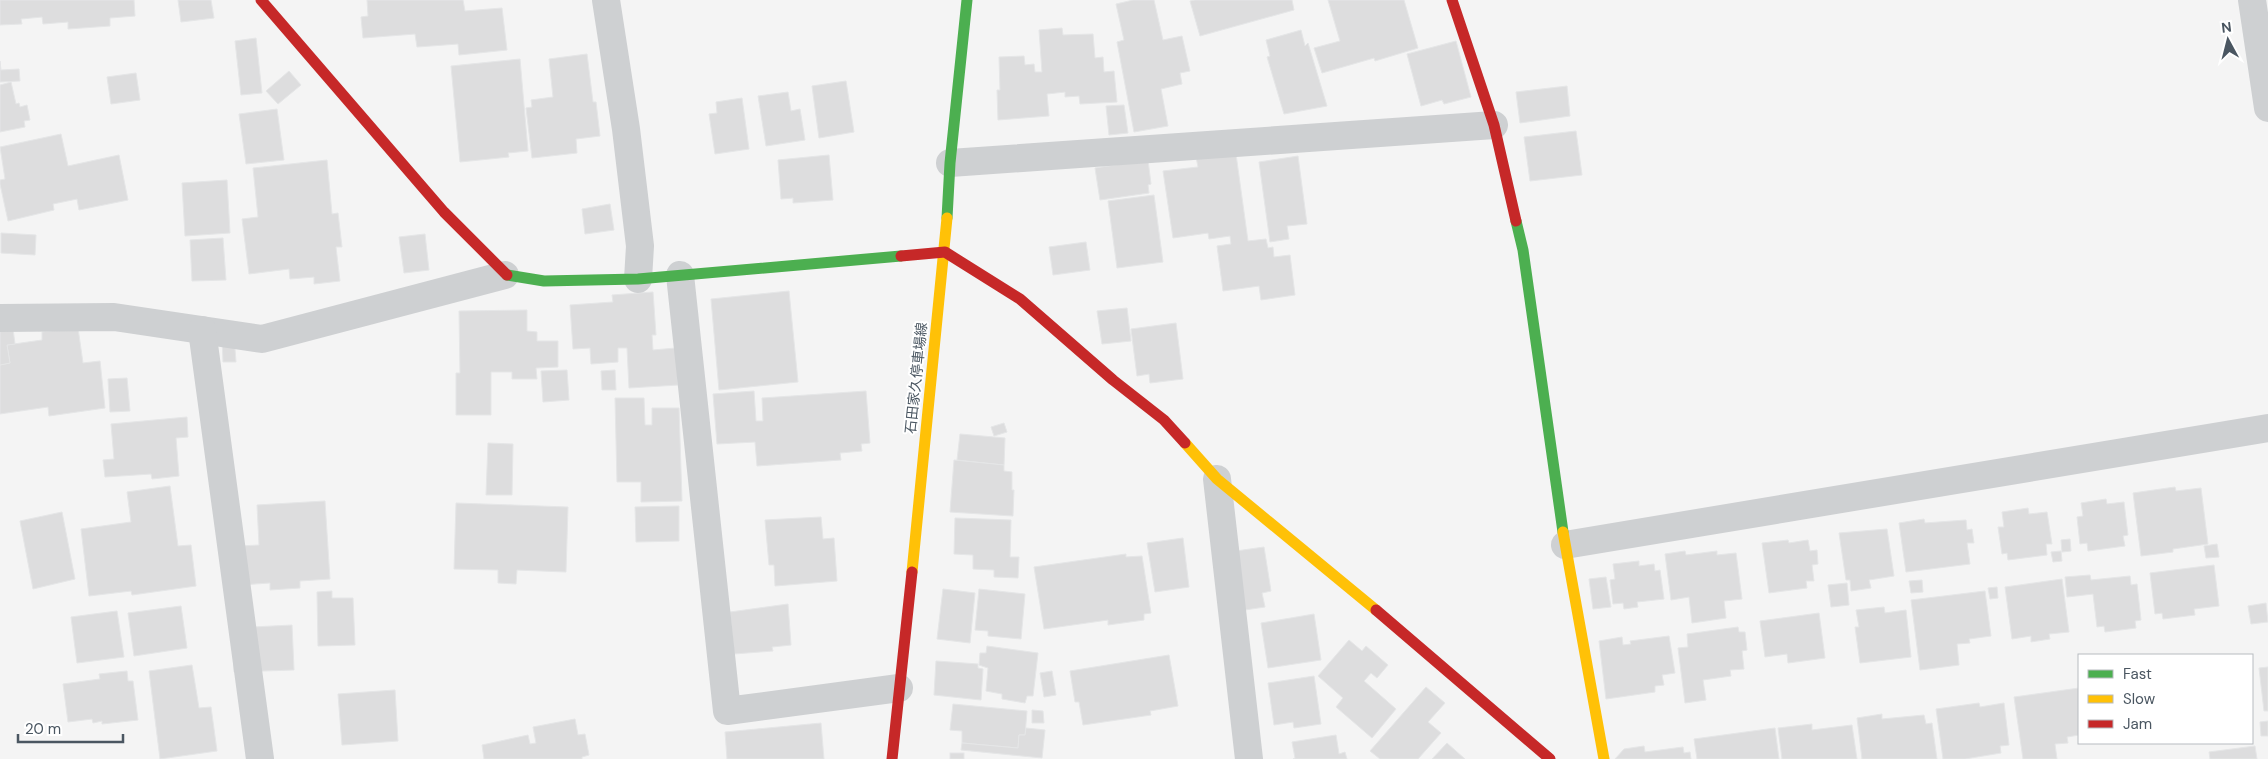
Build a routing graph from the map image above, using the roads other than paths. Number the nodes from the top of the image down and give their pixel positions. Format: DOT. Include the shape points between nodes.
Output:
graph roads {
  1 [pos="261,0"];
  2 [pos="606,0"];
  3 [pos="967,0"];
  4 [pos="1452,0"];
  5 [pos="2252,0"];
  6 [pos="2268,108"];
  7 [pos="1494,125"];
  8 [pos="950,162"];
  9 [pos="945,252"];
  10 [pos="505,275"];
  11 [pos="680,275"];
  12 [pos="638,279"];
  13 [pos="0,318"];
  14 [pos="202,330"];
  15 [pos="2268,428"];
  16 [pos="1218,479"];
  17 [pos="1565,545"];
  18 [pos="898,688"];
  19 [pos="260,759"];
  20 [pos="892,759"];
  21 [pos="1249,759"];
  22 [pos="1550,759"];
  23 [pos="1604,759"];
  1 -- 10 [label="street" via="444,212"];
  2 -- 12 [label="street" via="640,246"];
  3 -- 8 [label="street, 石田家久停車場線"];
  4 -- 7 [label="street"];
  5 -- 6 [label="street"];
  7 -- 8 [label="street"];
  7 -- 17 [label="street" via="1522,250"];
  8 -- 9 [label="street, 石田家久停車場線"];
  9 -- 11 [label="street"];
  9 -- 16 [label="street" via="1020,299 1164,420"];
  9 -- 18 [label="street, 石田家久停車場線"];
  10 -- 12 [label="street" via="544,281"];
  10 -- 14 [label="street" via="262,339"];
  11 -- 12 [label="street"];
  11 -- 18 [label="street" via="727,711"];
  13 -- 14 [label="street" via="114,317"];
  14 -- 19 [label="street"];
  15 -- 17 [label="street"];
  16 -- 21 [label="street"];
  16 -- 22 [label="street"];
  17 -- 23 [label="street"];
  18 -- 20 [label="street, 石田家久停車場線"];
}
